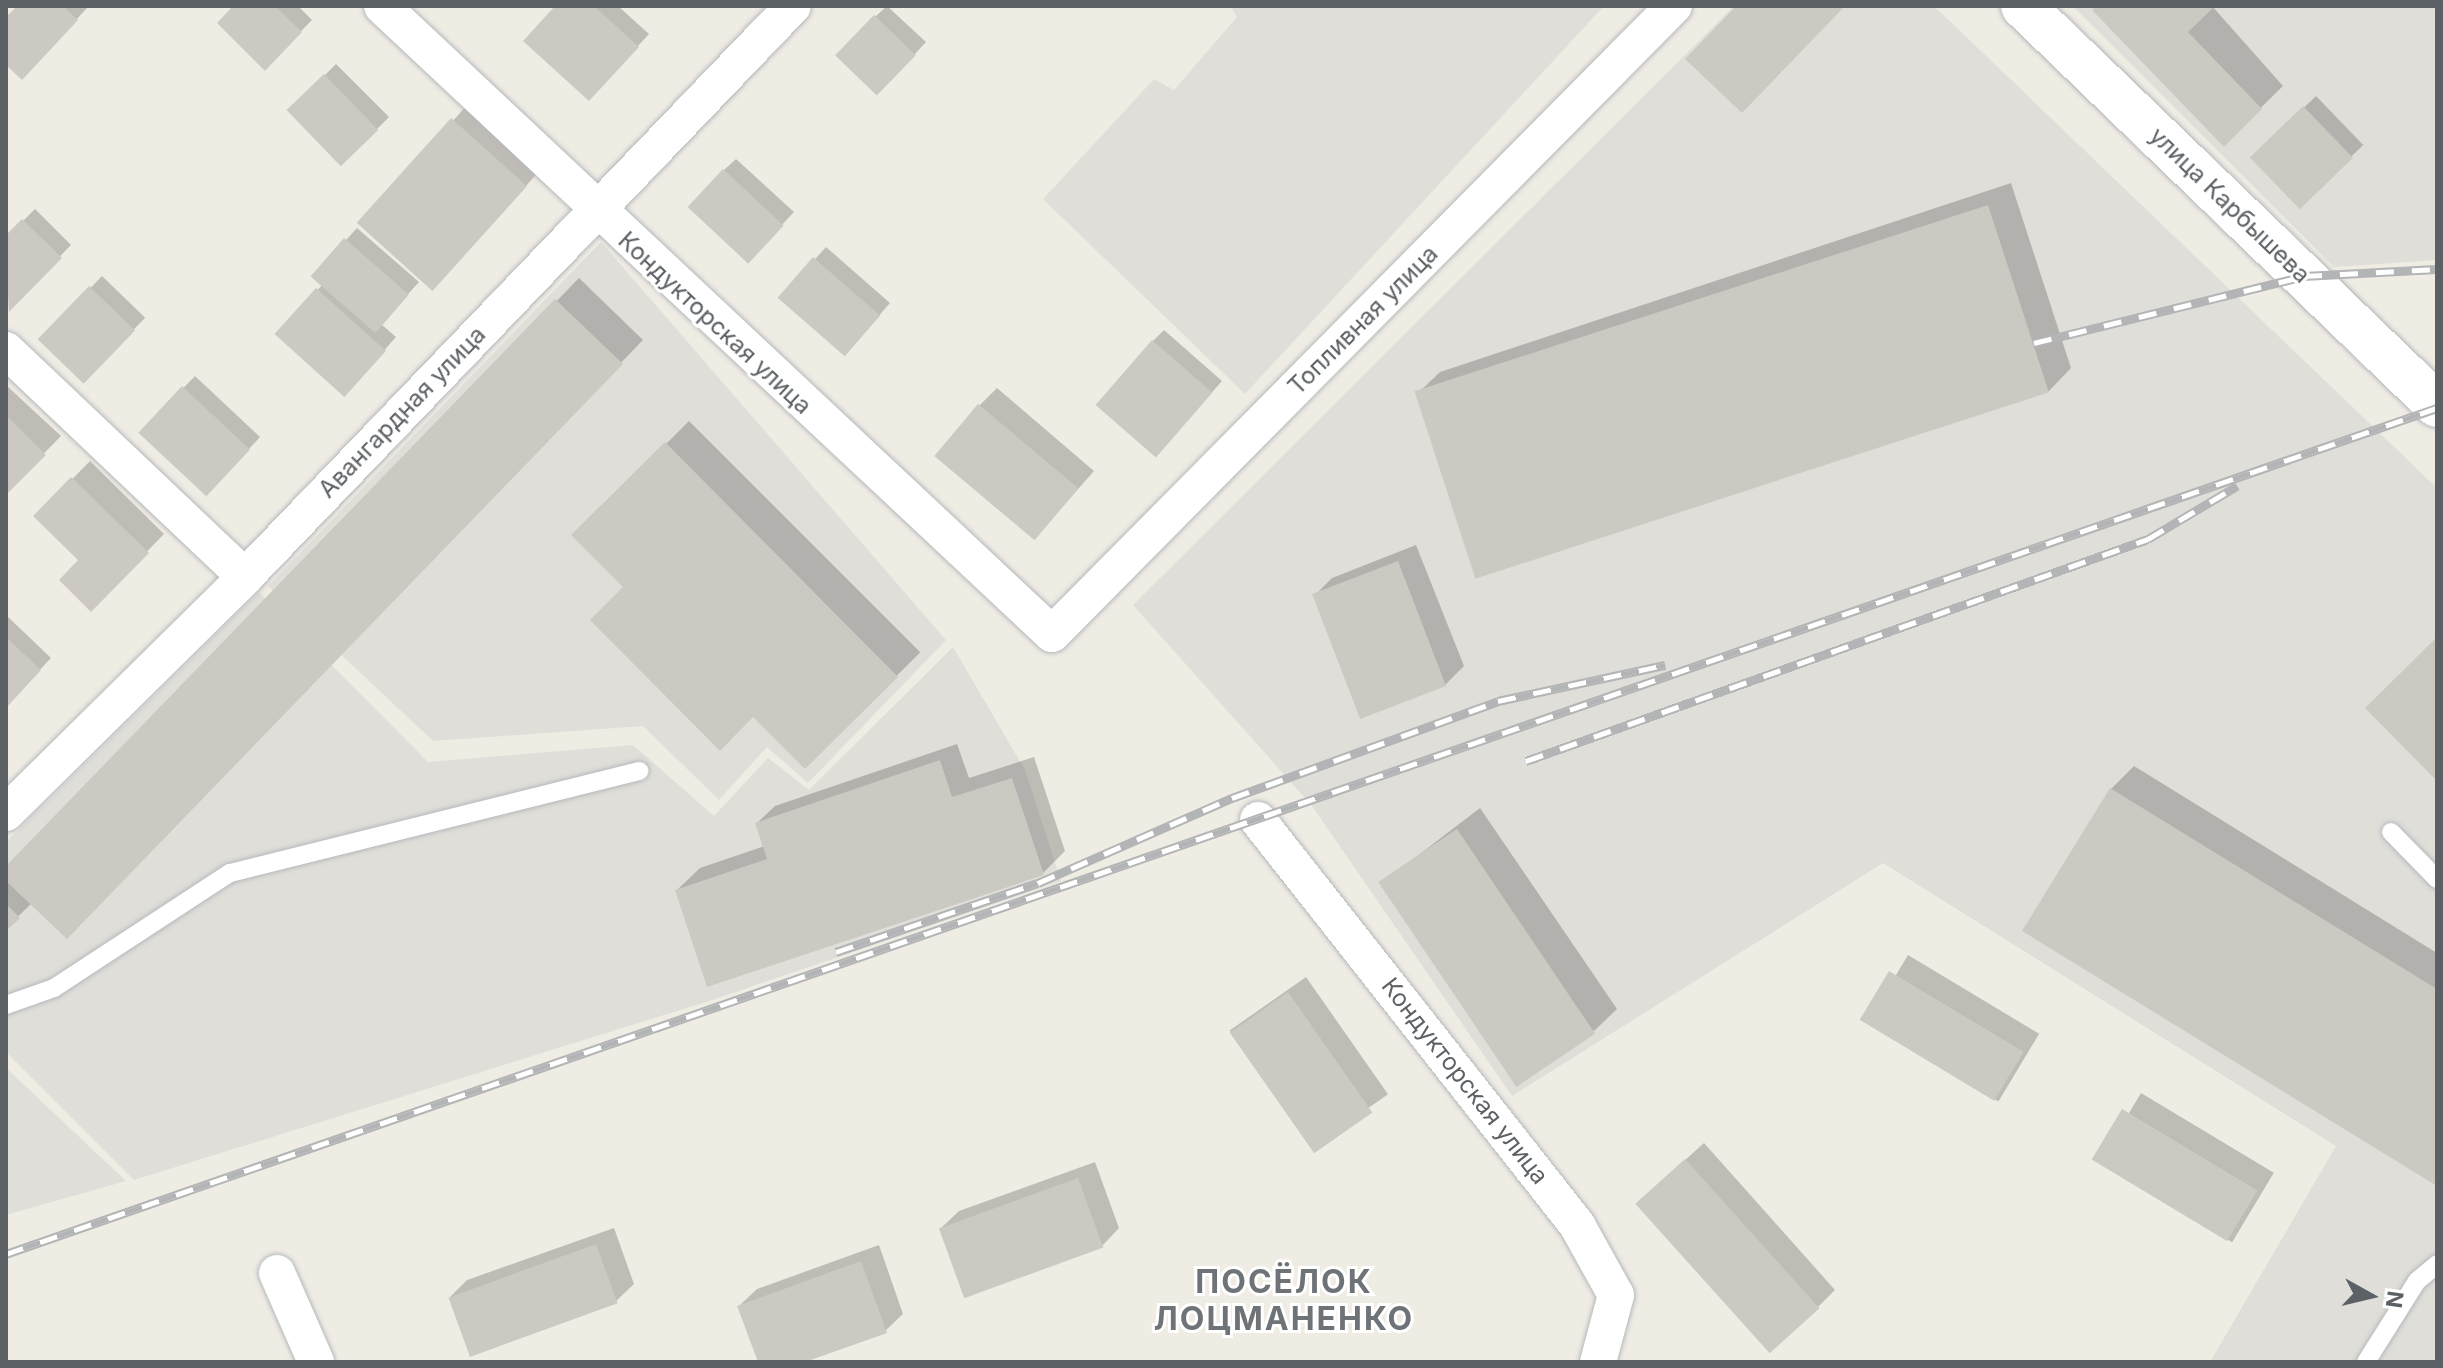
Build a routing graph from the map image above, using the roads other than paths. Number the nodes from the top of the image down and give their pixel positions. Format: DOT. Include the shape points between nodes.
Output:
graph roads {
  1 [pos="382,6"];
  2 [pos="793,6"];
  3 [pos="1674,6"];
  4 [pos="2023,6"];
  5 [pos="594,211"];
  6 [pos="6,350"];
  7 [pos="2437,405"];
  8 [pos="245,577"];
  9 [pos="1052,634"];
  10 [pos="640,771"];
  11 [pos="6,813"];
  12 [pos="1258,820"];
  13 [pos="2391,832"];
  14 [pos="2437,879"];
  15 [pos="6,1005"];
  16 [pos="2437,1264"];
  17 [pos="277,1273"];
  18 [pos="316,1362"];
  19 [pos="1598,1362"];
  20 [pos="2366,1362"];
  1 -- 5 [label="street, Кондукторская улица"];
  2 -- 5 [label="street, Авангардная улица"];
  3 -- 9 [label="street, Топливная улица"];
  4 -- 7 [label="street, улица Карбышева"];
  5 -- 8 [label="street, Авангардная улица"];
  5 -- 9 [label="street, Кондукторская улица"];
  6 -- 8 [label="street"];
  8 -- 11 [label="street, Авангардная улица"];
  10 -- 15 [label="lane" via="230,873 54,988"];
  12 -- 19 [label="street, Кондукторская улица" via="1577,1225 1616,1295"];
  13 -- 14 [label="lane"];
  16 -- 20 [label="lane" via="2417,1281"];
  17 -- 18 [label="street"];
}
